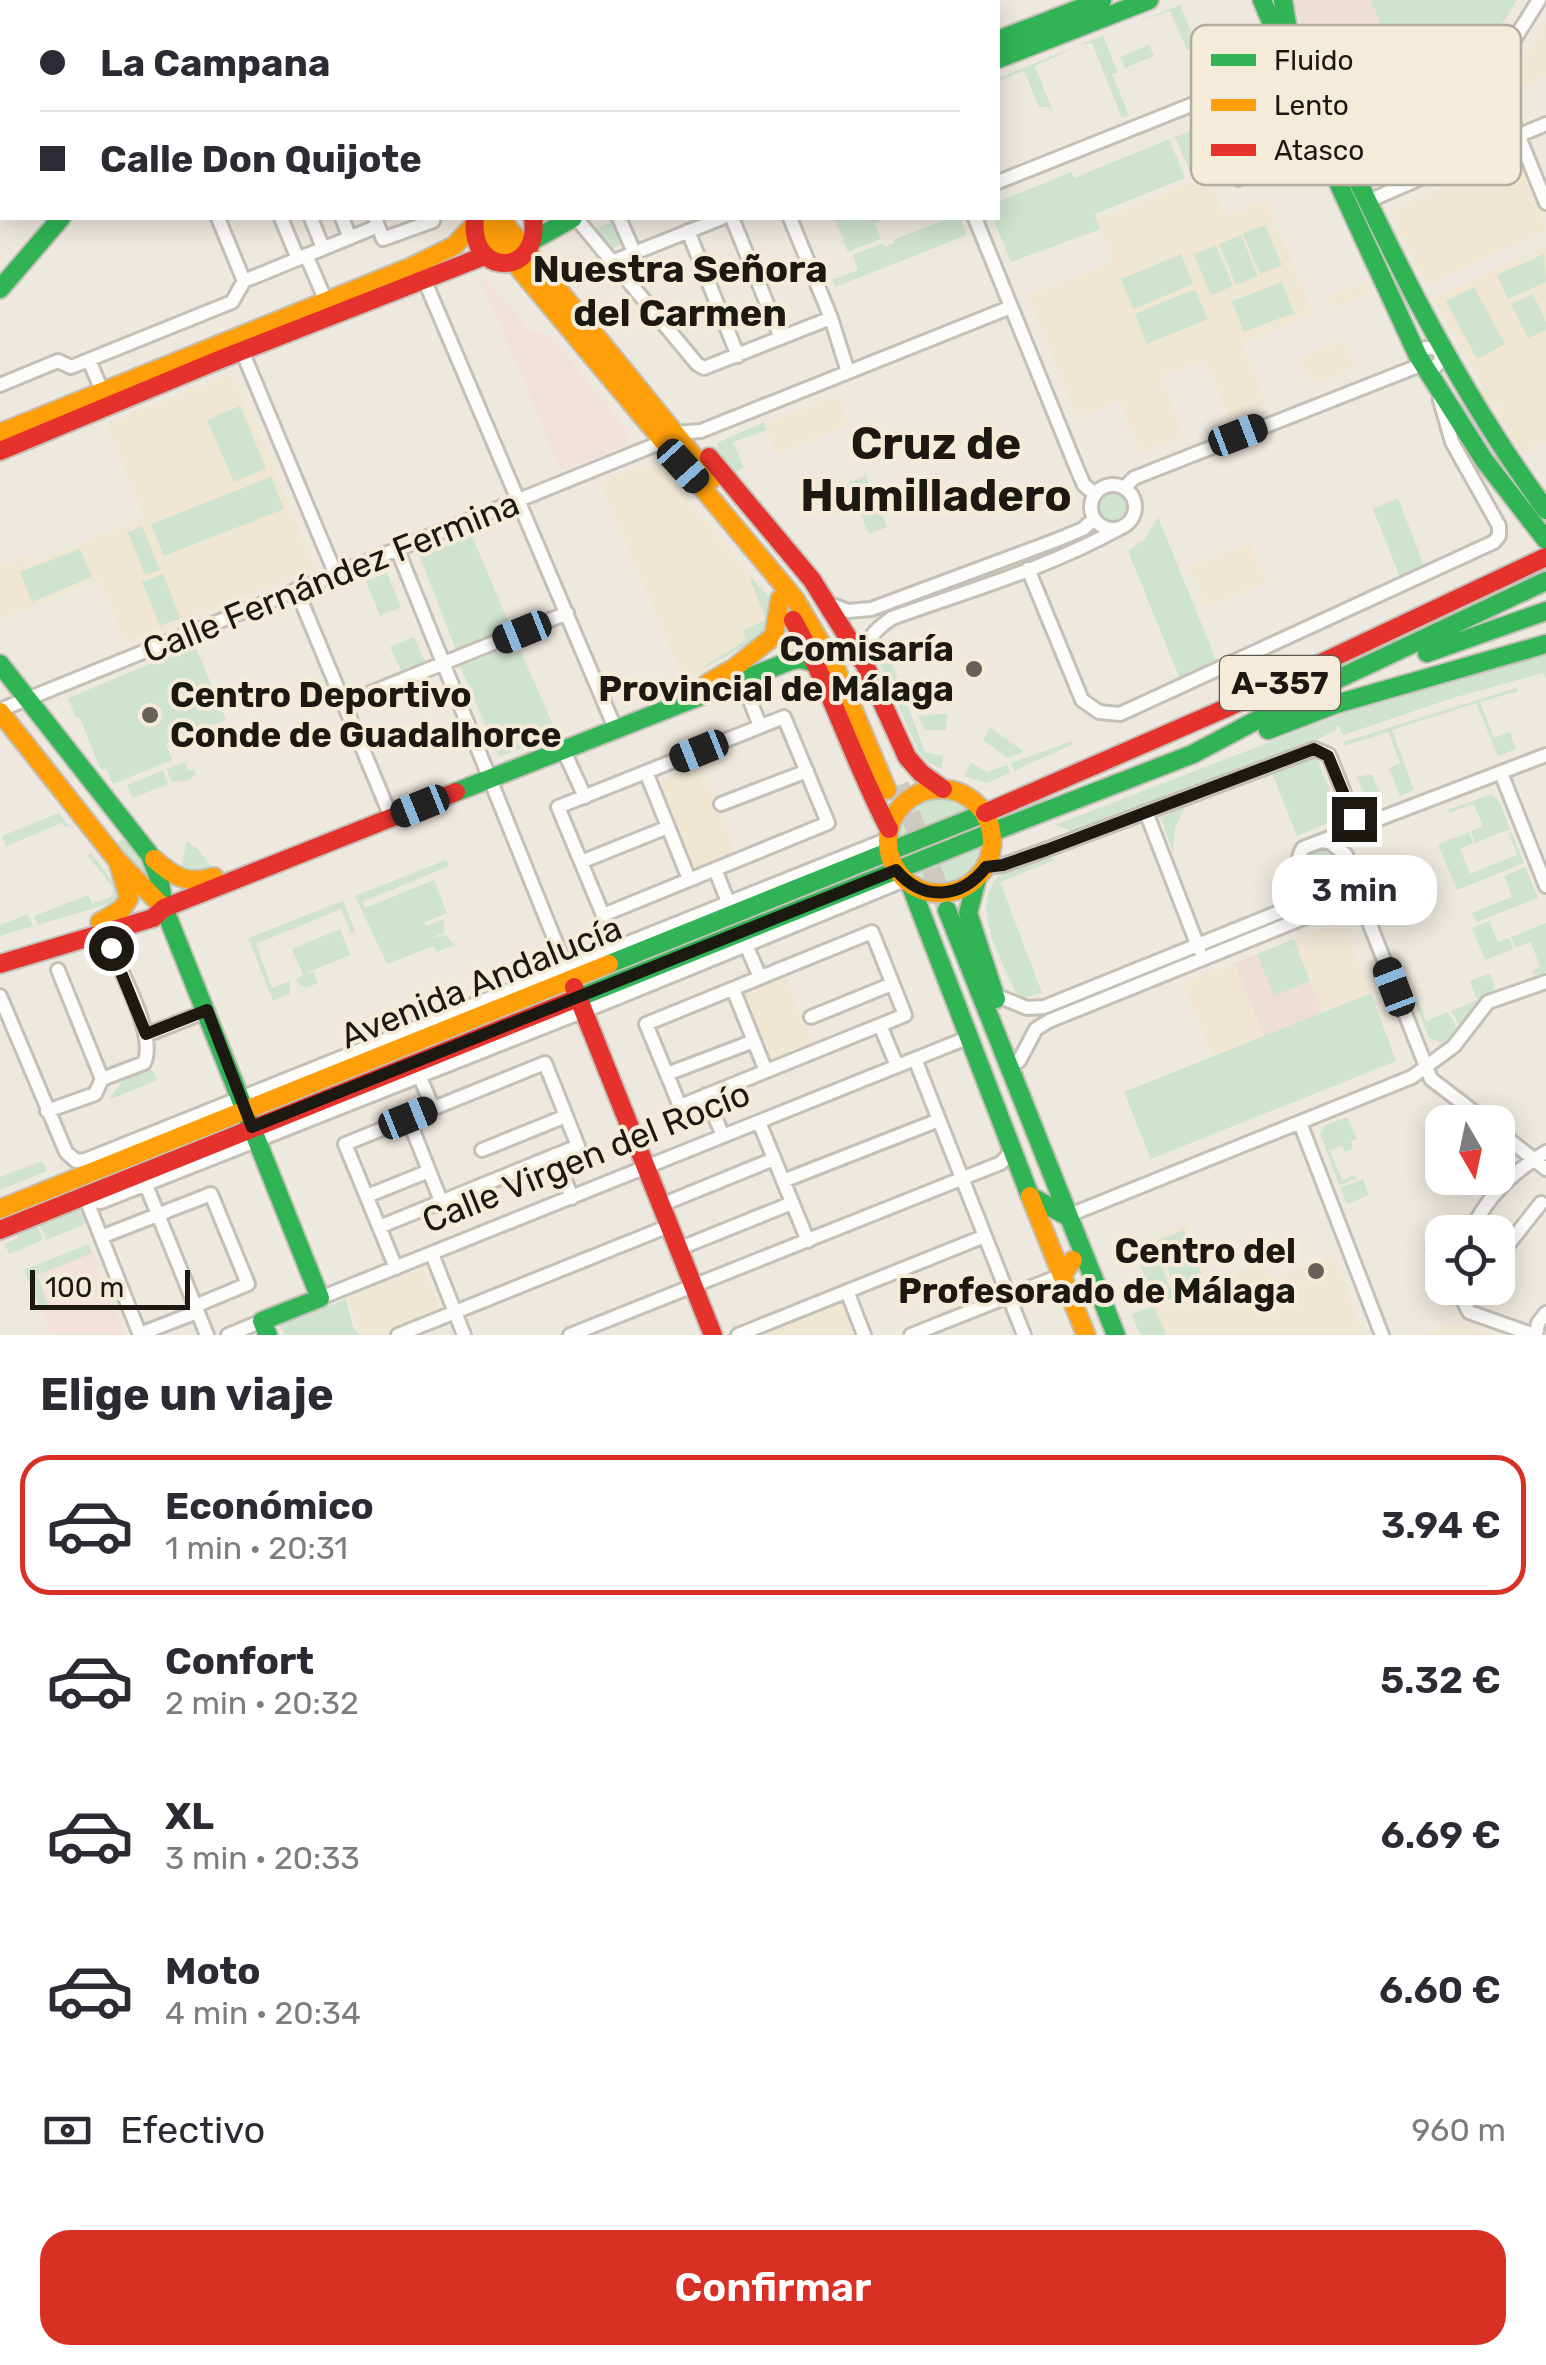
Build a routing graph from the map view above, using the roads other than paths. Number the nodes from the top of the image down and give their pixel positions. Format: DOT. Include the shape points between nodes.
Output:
graph roads {
  1 [pos="1102,0"];
  2 [pos="1149,0"];
  3 [pos="1262,0"];
  4 [pos="1283,0"];
  5 [pos="1539,0"];
  6 [pos="1272,25"];
  7 [pos="1288,25"];
  8 [pos="1521,29"];
  9 [pos="1000,39"];
  10 [pos="1000,58"];
  11 [pos="1191,105"];
  12 [pos="1546,124"];
  13 [pos="1521,135"];
  14 [pos="1521,138"];
  15 [pos="1000,181"];
  16 [pos="1341,185"];
  17 [pos="1359,185"];
  18 [pos="1404,185"];
  19 [pos="1545,199"];
  20 [pos="1366,202"];
  21 [pos="59,220"];
  22 [pos="219,220"];
  23 [pos="282,220"];
  24 [pos="312,220"];
  25 [pos="343,220"];
  26 [pos="475,220"];
  27 [pos="501,220"];
  28 [pos="533,220"];
  29 [pos="572,220"];
  30 [pos="577,220"];
  31 [pos="620,220"];
  32 [pos="717,220"];
  33 [pos="733,220"];
  34 [pos="791,220"];
  35 [pos="976,220"];
  36 [pos="433,221"];
  37 [pos="379,228"];
  38 [pos="688,232"];
  39 [pos="350,238"];
  40 [pos="324,248"];
  41 [pos="525,252"];
  42 [pos="634,252"];
  43 [pos="484,256"];
  44 [pos="302,257"];
  45 [pos="614,261"];
  46 [pos="424,279"];
  47 [pos="244,281"];
  48 [pos="0,289"];
  49 [pos="326,301"];
  50 [pos="1011,307"];
  51 [pos="831,318"];
  52 [pos="781,338"];
  53 [pos="242,351"];
  54 [pos="1441,354"];
  55 [pos="738,356"];
  56 [pos="89,360"];
  57 [pos="1422,364"];
  58 [pos="848,372"];
  59 [pos="0,385"];
  60 [pos="1437,388"];
  61 [pos="102,391"];
  62 [pos="0,432"];
  63 [pos="669,438"];
  64 [pos="0,451"];
  65 [pos="1124,488"];
  66 [pos="1095,494"];
  67 [pos="519,502"];
  68 [pos="1541,514"];
  69 [pos="1094,519"];
  70 [pos="1118,529"];
  71 [pos="1546,540"];
  72 [pos="398,551"];
  73 [pos="1540,560"];
  74 [pos="1028,569"];
  75 [pos="336,575"];
  76 [pos="1546,581"];
  77 [pos="297,591"];
  78 [pos="914,594"];
  79 [pos="780,599"];
  80 [pos="827,602"];
  81 [pos="911,611"];
  82 [pos="1546,611"];
  83 [pos="566,614"];
  84 [pos="1546,644"];
  85 [pos="816,663"];
  86 [pos="0,664"];
  87 [pos="444,664"];
  88 [pos="865,665"];
  89 [pos="742,680"];
  90 [pos="26,699"];
  91 [pos="344,704"];
  92 [pos="664,708"];
  93 [pos="0,711"];
  94 [pos="1275,714"];
  95 [pos="760,726"];
  96 [pos="616,728"];
  97 [pos="1228,737"];
  98 [pos="563,748"];
  99 [pos="1546,755"];
  100 [pos="806,771"];
  101 [pos="646,772"];
  102 [pos="1500,773"];
  103 [pos="489,778"];
  104 [pos="893,788"];
  105 [pos="943,789"];
  106 [pos="584,797"];
  107 [pos="721,804"];
  108 [pos="1146,812"];
  109 [pos="985,813"];
  110 [pos="391,817"];
  111 [pos="668,827"];
  112 [pos="1358,828"];
  113 [pos="992,832"];
  114 [pos="1322,840"];
  115 [pos="150,855"];
  116 [pos="1346,855"];
  117 [pos="896,859"];
  118 [pos="117,860"];
  119 [pos="581,862"];
  120 [pos="715,869"];
  121 [pos="250,873"];
  122 [pos="982,873"];
  123 [pos="1353,876"];
  124 [pos="689,880"];
  125 [pos="1546,886"];
  126 [pos="1309,900"];
  127 [pos="728,902"];
  128 [pos="1336,904"];
  129 [pos="164,908"];
  130 [pos="941,912"];
  131 [pos="1365,912"];
  132 [pos="100,922"];
  133 [pos="746,945"];
  134 [pos="111,948"];
  135 [pos="0,952"];
  136 [pos="1200,952"];
  137 [pos="0,964"];
  138 [pos="58,970"];
  139 [pos="760,978"];
  140 [pos="1546,982"];
  141 [pos="892,984"];
  142 [pos="733,988"];
  143 [pos="575,989"];
  144 [pos="995,995"];
  145 [pos="0,996"];
  146 [pos="207,1010"];
  147 [pos="812,1017"];
  148 [pos="880,1024"];
  149 [pos="146,1034"];
  150 [pos="967,1038"];
  151 [pos="754,1041"];
  152 [pos="915,1059"];
  153 [pos="1019,1061"];
  154 [pos="897,1066"];
  155 [pos="1426,1067"];
  156 [pos="766,1071"];
  157 [pos="667,1074"];
  158 [pos="419,1075"];
  159 [pos="102,1080"];
  160 [pos="706,1095"];
  161 [pos="1465,1105"];
  162 [pos="433,1108"];
  163 [pos="47,1111"];
  164 [pos="566,1116"];
  165 [pos="408,1118"];
  166 [pos="249,1119"];
  167 [pos="939,1120"];
  168 [pos="759,1122"];
  169 [pos="1300,1123"];
  170 [pos="723,1136"];
  171 [pos="1009,1139"];
  172 [pos="1515,1145"];
  173 [pos="482,1150"];
  174 [pos="1546,1152"];
  175 [pos="555,1155"];
  176 [pos="774,1159"];
  177 [pos="1533,1159"];
  178 [pos="646,1168"];
  179 [pos="1546,1169"];
  180 [pos="430,1172"];
  181 [pos="962,1179"];
  182 [pos="783,1181"];
  183 [pos="146,1184"];
  184 [pos="367,1196"];
  185 [pos="1030,1196"];
  186 [pos="572,1198"];
  187 [pos="82,1199"];
  188 [pos="442,1201"];
  189 [pos="792,1203"];
  190 [pos="1541,1204"];
  191 [pos="661,1205"];
  192 [pos="0,1209"];
  193 [pos="1060,1214"];
  194 [pos="158,1215"];
  195 [pos="1485,1215"];
  196 [pos="379,1226"];
  197 [pos="669,1226"];
  198 [pos="1515,1229"];
  199 [pos="0,1230"];
  200 [pos="985,1236"];
  201 [pos="101,1237"];
  202 [pos="808,1241"];
  203 [pos="678,1248"];
  204 [pos="432,1254"];
  205 [pos="396,1268"];
  206 [pos="1068,1268"];
  207 [pos="693,1286"];
  208 [pos="847,1292"];
  209 [pos="1009,1296"];
  210 [pos="320,1298"];
  211 [pos="1465,1305"];
  212 [pos="196,1309"];
  213 [pos="455,1312"];
  214 [pos="1546,1313"];
  215 [pos="265,1328"];
  216 [pos="140,1335"];
  217 [pos="207,1335"];
  218 [pos="228,1335"];
  219 [pos="398,1335"];
  220 [pos="464,1335"];
  221 [pos="570,1335"];
  222 [pos="712,1335"];
  223 [pos="738,1335"];
  224 [pos="864,1335"];
  225 [pos="911,1335"];
  226 [pos="1024,1335"];
  227 [pos="1086,1335"];
  228 [pos="1104,1335"];
  229 [pos="1116,1335"];
  230 [pos="1382,1335"];
  231 [pos="1535,1335"];
  1 -- 9 [label="main road"];
  2 -- 10 [label="main road"];
  3 -- 6 [label="main road"];
  4 -- 7 [label="main road"];
  5 -- 8 [label="street"];
  11 -- 15 [label="street"];
  12 -- 13 [label="street"];
  14 -- 19 [label="street"];
  16 -- 57 [label="main road"];
  17 -- 20 [label="main road"];
  18 -- 20 [label="street"];
  20 -- 54 [label="main road"];
  21 -- 48 [label="main road"];
  22 -- 47 [label="street"];
  23 -- 44 [label="street"];
  24 -- 40 [label="street"];
  25 -- 39 [label="street"];
  26 -- 41 [label="main road"];
  26 -- 43 [label="main road" via="474,242"];
  26 -- 49 [label="main road" via="456,246"];
  27 -- 41 [label="main road"];
  28 -- 41 [label="main road"];
  29 -- 41 [label="main road"];
  30 -- 45 [label="street"];
  31 -- 42 [label="street"];
  32 -- 38 [label="street"];
  33 -- 52 [label="street"];
  34 -- 51 [label="street"];
  35 -- 50 [label="street"];
  36 -- 37 [label="street"];
  37 -- 39 [label="street"];
  38 -- 42 [label="street"];
  38 -- 55 [label="street"];
  39 -- 40 [label="street"];
  40 -- 44 [label="street"];
  41 -- 43 [label="main road" via="502,263"];
  41 -- 63 [label="main road"];
  42 -- 45 [label="street"];
  43 -- 46 [label="main road"];
  44 -- 47 [label="street"];
  44 -- 49 [label="street"];
  45 -- 55 [label="street" via="697,364 710,368"];
  46 -- 53 [label="main road"];
  46 -- 67 [label="street"];
  47 -- 56 [label="street" via="232,302"];
  49 -- 61 [label="main road"];
  50 -- 58 [label="street, Calle Fernández Fermina"];
  50 -- 66 [label="street" via="1084,486"];
  51 -- 52 [label="street"];
  51 -- 58 [label="street"];
  52 -- 55 [label="street"];
  53 -- 64 [label="main road"];
  53 -- 75 [label="street"];
  54 -- 57 [label="street" via="1438,366"];
  54 -- 68 [label="main road"];
  56 -- 59 [label="street" via="70,368 58,361"];
  56 -- 61 [label="street"];
  57 -- 60 [label="main road"];
  57 -- 65 [label="street" via="1198,450"];
  58 -- 63 [label="street, Calle Fernández Fermina" via="701,432"];
  60 -- 68 [label="main road" via="1484,460"];
  60 -- 74 [label="street" via="1452,442 1498,526 1494,542 1120,714 1099,712 1082,700"];
  61 -- 62 [label="main road"];
  63 -- 67 [label="street, Calle Fernández Fermina"];
  63 -- 79 [label="main road" via="672,468"];
  63 -- 80 [label="main road" via="694,440"];
  63 -- 104 [label="main road" via="822,620 869,712"];
  65 -- 66 [label="street" via="1105,486"];
  65 -- 70 [label="street" via="1135,511"];
  66 -- 69 [label="street"];
  67 -- 72 [label="street, Calle Fernández Fermina"];
  67 -- 83 [label="street"];
  68 -- 71 [label="main road"];
  69 -- 70 [label="street"];
  69 -- 78 [label="street" via="1054,542"];
  70 -- 74 [label="street"];
  72 -- 75 [label="street, Calle Fernández Fermina"];
  72 -- 87 [label="street"];
  73 -- 109 [label="main road, A-357"];
  74 -- 81 [label="street"];
  75 -- 77 [label="street, Calle Fernández Fermina"];
  76 -- 94 [label="main road, A-357"];
  77 -- 90 [label="street, Calle Fernández Fermina"];
  77 -- 91 [label="street"];
  78 -- 80 [label="street" via="856,612"];
  78 -- 81 [label="street"];
  79 -- 85 [label="main road"];
  79 -- 92 [label="main road" via="774,636"];
  80 -- 88 [label="main road"];
  81 -- 88 [label="street" via="875,630 865,645"];
  82 -- 94 [label="main road"];
  83 -- 87 [label="street"];
  83 -- 96 [label="street"];
  84 -- 97 [label="main road"];
  85 -- 89 [label="main road" via="790,661"];
  85 -- 117 [label="main road"];
  86 -- 90 [label="main road"];
  87 -- 91 [label="street"];
  87 -- 103 [label="street"];
  88 -- 105 [label="main road" via="907,757"];
  89 -- 92 [label="main road"];
  89 -- 95 [label="street"];
  90 -- 93 [label="street, Calle Fernández Fermina"];
  90 -- 115 [label="main road"];
  91 -- 110 [label="street"];
  92 -- 96 [label="main road"];
  93 -- 118 [label="main road"];
  94 -- 97 [label="main road, A-357"];
  95 -- 100 [label="street" via="784,716"];
  95 -- 101 [label="street"];
  96 -- 98 [label="main road"];
  97 -- 113 [label="main road, A-357"];
  98 -- 103 [label="main road"];
  98 -- 106 [label="street"];
  99 -- 102 [label="street"];
  100 -- 107 [label="street"];
  100 -- 120 [label="street" via="828,823"];
  101 -- 106 [label="street"];
  101 -- 111 [label="street"];
  102 -- 112 [label="street"];
  102 -- 125 [label="street"];
  103 -- 110 [label="main road"];
  103 -- 143 [label="street"];
  105 -- 109 [label="main road" via="971,798"];
  105 -- 117 [label="main road" via="920,793 898,810"];
  106 -- 119 [label="street" via="558,808"];
  108 -- 112 [label="street" via="1314,749 1328,756"];
  108 -- 122 [label="street"];
  108 -- 136 [label="street"];
  109 -- 113 [label="main road"];
  109 -- 117 [label="main road, Avenida Andalucía"];
  110 -- 121 [label="main road"];
  111 -- 119 [label="street"];
  111 -- 124 [label="street"];
  112 -- 114 [label="street"];
  112 -- 116 [label="street"];
  113 -- 117 [label="main road, Avenida Andalucía"];
  113 -- 122 [label="main road"];
  114 -- 116 [label="street"];
  114 -- 126 [label="street" via="1298,857"];
  115 -- 121 [label="main road" via="186,882"];
  115 -- 129 [label="main road"];
  116 -- 123 [label="street"];
  117 -- 122 [label="main road" via="923,891 941,894 962,889"];
  117 -- 127 [label="street, Avenida Andalucía"];
  117 -- 133 [label="street, Avenida Andalucía"];
  117 -- 143 [label="main road, Avenida Andalucía"];
  117 -- 150 [label="main road"];
  118 -- 129 [label="main road"];
  118 -- 132 [label="main road" via="129,898"];
  119 -- 124 [label="street" via="602,914"];
  120 -- 124 [label="street"];
  120 -- 127 [label="street"];
  121 -- 129 [label="main road"];
  122 -- 144 [label="main road" via="968,913"];
  123 -- 128 [label="street" via="1352,891"];
  123 -- 131 [label="street"];
  126 -- 128 [label="street"];
  126 -- 136 [label="street"];
  127 -- 143 [label="street, Avenida Andalucía"];
  128 -- 131 [label="street"];
  128 -- 136 [label="street"];
  129 -- 132 [label="main road"];
  129 -- 137 [label="main road" via="139,923"];
  129 -- 146 [label="main road"];
  130 -- 193 [label="main road"];
  131 -- 155 [label="street"];
  132 -- 135 [label="main road"];
  133 -- 139 [label="street"];
  133 -- 143 [label="street, Avenida Andalucía"];
  134 -- 149 [label="street"];
  136 -- 144 [label="street" via="1044,1006 1022,1007"];
  136 -- 153 [label="street" via="1049,1020 1036,1029"];
  138 -- 159 [label="street"];
  139 -- 141 [label="street" via="872,932"];
  139 -- 142 [label="street"];
  140 -- 155 [label="street" via="1488,1002 1454,1046"];
  141 -- 147 [label="street"];
  141 -- 148 [label="street" via="904,1015"];
  142 -- 151 [label="street"];
  142 -- 157 [label="street" via="646,1024"];
  143 -- 158 [label="street, Avenida Andalucía"];
  143 -- 166 [label="main road, Avenida Andalucía"];
  143 -- 166 [label="street, Avenida Andalucía"];
  143 -- 178 [label="main road"];
  144 -- 153 [label="main road"];
  145 -- 163 [label="street"];
  146 -- 149 [label="street"];
  146 -- 166 [label="main road"];
  148 -- 154 [label="street"];
  148 -- 156 [label="street"];
  149 -- 159 [label="street" via="144,1063"];
  150 -- 152 [label="street, Calle Virgen del Rocío"];
  150 -- 171 [label="main road"];
  151 -- 156 [label="street"];
  151 -- 157 [label="street"];
  152 -- 154 [label="street, Calle Virgen del Rocío"];
  152 -- 167 [label="street"];
  153 -- 193 [label="main road" via="1072,1190"];
  154 -- 168 [label="street, Calle Virgen del Rocío"];
  155 -- 161 [label="street" via="1431,1079"];
  155 -- 169 [label="street"];
  156 -- 160 [label="street"];
  157 -- 160 [label="street" via="680,1106"];
  158 -- 162 [label="street"];
  158 -- 166 [label="street, Avenida Andalucía"];
  159 -- 163 [label="street" via="94,1094"];
  160 -- 170 [label="street"];
  162 -- 164 [label="street" via="545,1063"];
  162 -- 165 [label="street"];
  163 -- 166 [label="street, Avenida Andalucía" via="76,1161"];
  164 -- 173 [label="street"];
  164 -- 175 [label="street" via="578,1146"];
  165 -- 180 [label="street"];
  165 -- 184 [label="street" via="345,1144"];
  166 -- 183 [label="street, Avenida Andalucía"];
  166 -- 187 [label="main road, Avenida Andalucía"];
  166 -- 192 [label="main road, Avenida Andalucía"];
  166 -- 210 [label="main road"];
  167 -- 181 [label="street"];
  167 -- 182 [label="street"];
  168 -- 170 [label="street, Calle Virgen del Rocío"];
  168 -- 176 [label="street"];
  169 -- 193 [label="street"];
  169 -- 230 [label="street"];
  170 -- 178 [label="street, Calle Virgen del Rocío"];
  171 -- 181 [label="street" via="1001,1163"];
  171 -- 185 [label="main road"];
  172 -- 177 [label="street"];
  174 -- 177 [label="street"];
  175 -- 186 [label="street"];
  175 -- 188 [label="street"];
  176 -- 182 [label="street"];
  176 -- 191 [label="street"];
  177 -- 179 [label="street"];
  177 -- 195 [label="street" via="1508,1179"];
  178 -- 186 [label="street, Calle Virgen del Rocío"];
  178 -- 191 [label="main road"];
  180 -- 184 [label="street"];
  180 -- 188 [label="street"];
  181 -- 200 [label="street"];
  181 -- 202 [label="street"];
  182 -- 189 [label="street"];
  183 -- 187 [label="street, Avenida Andalucía" via="100,1202"];
  183 -- 194 [label="street"];
  184 -- 196 [label="street"];
  185 -- 193 [label="main road"];
  185 -- 206 [label="main road"];
  186 -- 204 [label="street, Calle Virgen del Rocío"];
  187 -- 199 [label="main road, Avenida Andalucía"];
  187 -- 201 [label="street"];
  188 -- 196 [label="street"];
  189 -- 202 [label="street"];
  189 -- 203 [label="street"];
  190 -- 198 [label="street"];
  191 -- 197 [label="main road"];
  193 -- 206 [label="main road"];
  193 -- 229 [label="main road"];
  194 -- 201 [label="street"];
  194 -- 212 [label="street"];
  194 -- 212 [label="street" via="211,1194 248,1284"];
  196 -- 205 [label="street"];
  197 -- 203 [label="main road"];
  197 -- 213 [label="street"];
  200 -- 208 [label="street"];
  200 -- 209 [label="street"];
  201 -- 216 [label="street"];
  202 -- 207 [label="street"];
  203 -- 207 [label="main road"];
  204 -- 205 [label="street, Calle Virgen del Rocío"];
  204 -- 213 [label="street"];
  205 -- 210 [label="street, Calle Virgen del Rocío"];
  206 -- 209 [label="street"];
  206 -- 227 [label="main road"];
  206 -- 228 [label="main road"];
  207 -- 221 [label="street"];
  207 -- 222 [label="main road"];
  208 -- 223 [label="street"];
  208 -- 224 [label="street"];
  209 -- 225 [label="street"];
  209 -- 226 [label="street"];
  210 -- 215 [label="main road, Calle Virgen del Rocío"];
  211 -- 231 [label="street"];
  212 -- 216 [label="street"];
  212 -- 217 [label="street"];
  213 -- 219 [label="street"];
  213 -- 220 [label="street"];
  214 -- 231 [label="street"];
  215 -- 218 [label="street, Calle Virgen del Rocío"];
}
